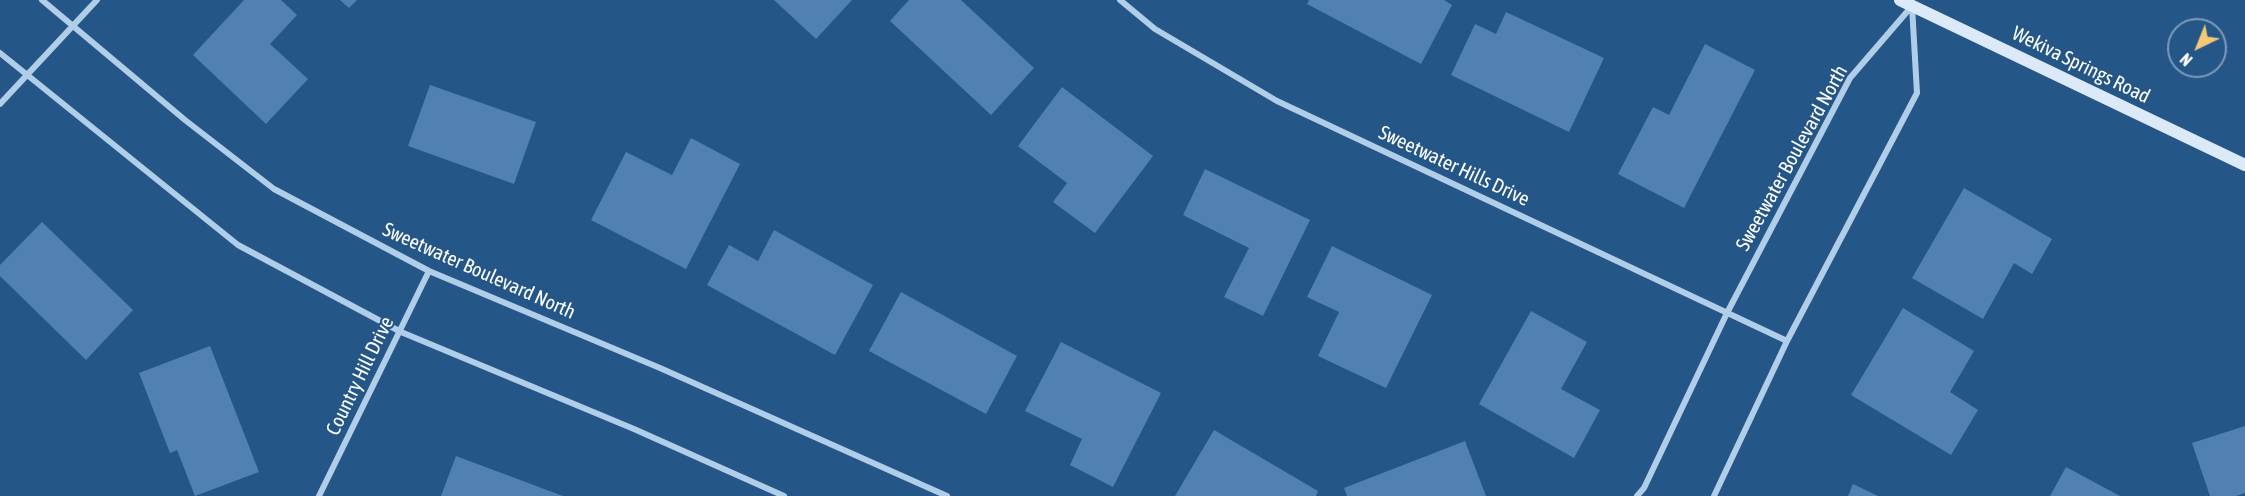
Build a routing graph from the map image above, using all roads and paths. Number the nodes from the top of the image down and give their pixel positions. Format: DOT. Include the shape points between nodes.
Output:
graph roads {
  1 [pos="42,0"];
  2 [pos="97,0"];
  3 [pos="1120,0"];
  4 [pos="1900,0"];
  5 [pos="1912,6"];
  6 [pos="72,27"];
  7 [pos="0,53"];
  8 [pos="26,75"];
  9 [pos="0,104"];
  10 [pos="2245,165"];
  11 [pos="429,271"];
  12 [pos="1727,313"];
  13 [pos="401,332"];
  14 [pos="1787,341"];
  15 [pos="319,496"];
  16 [pos="784,496"];
  17 [pos="947,496"];
  18 [pos="1637,496"];
  19 [pos="1714,496"];
  1 -- 6 [label="street, Sweetwater Boulevard North"];
  2 -- 6 [label="street"];
  3 -- 12 [label="street, Sweetwater Hills Drive" via="1155,29 1277,101"];
  4 -- 5 [label="main road, Wekiva Springs Road"];
  5 -- 10 [label="main road, Wekiva Springs Road"];
  5 -- 12 [label="street, Sweetwater Boulevard North" via="1850,78"];
  5 -- 14 [label="street" via="1917,93"];
  6 -- 8 [label="street"];
  6 -- 11 [label="street, Sweetwater Boulevard North" via="274,189"];
  7 -- 8 [label="street"];
  8 -- 9 [label="street"];
  8 -- 13 [label="street" via="238,245"];
  11 -- 13 [label="street, Country Hill Drive"];
  11 -- 17 [label="street, Sweetwater Boulevard North" via="660,368"];
  12 -- 14 [label="street, Sweetwater Hills Drive"];
  12 -- 18 [label="street, Sweetwater Boulevard North"];
  13 -- 15 [label="street, Country Hill Drive"];
  13 -- 16 [label="street"];
  14 -- 19 [label="street"];
}
